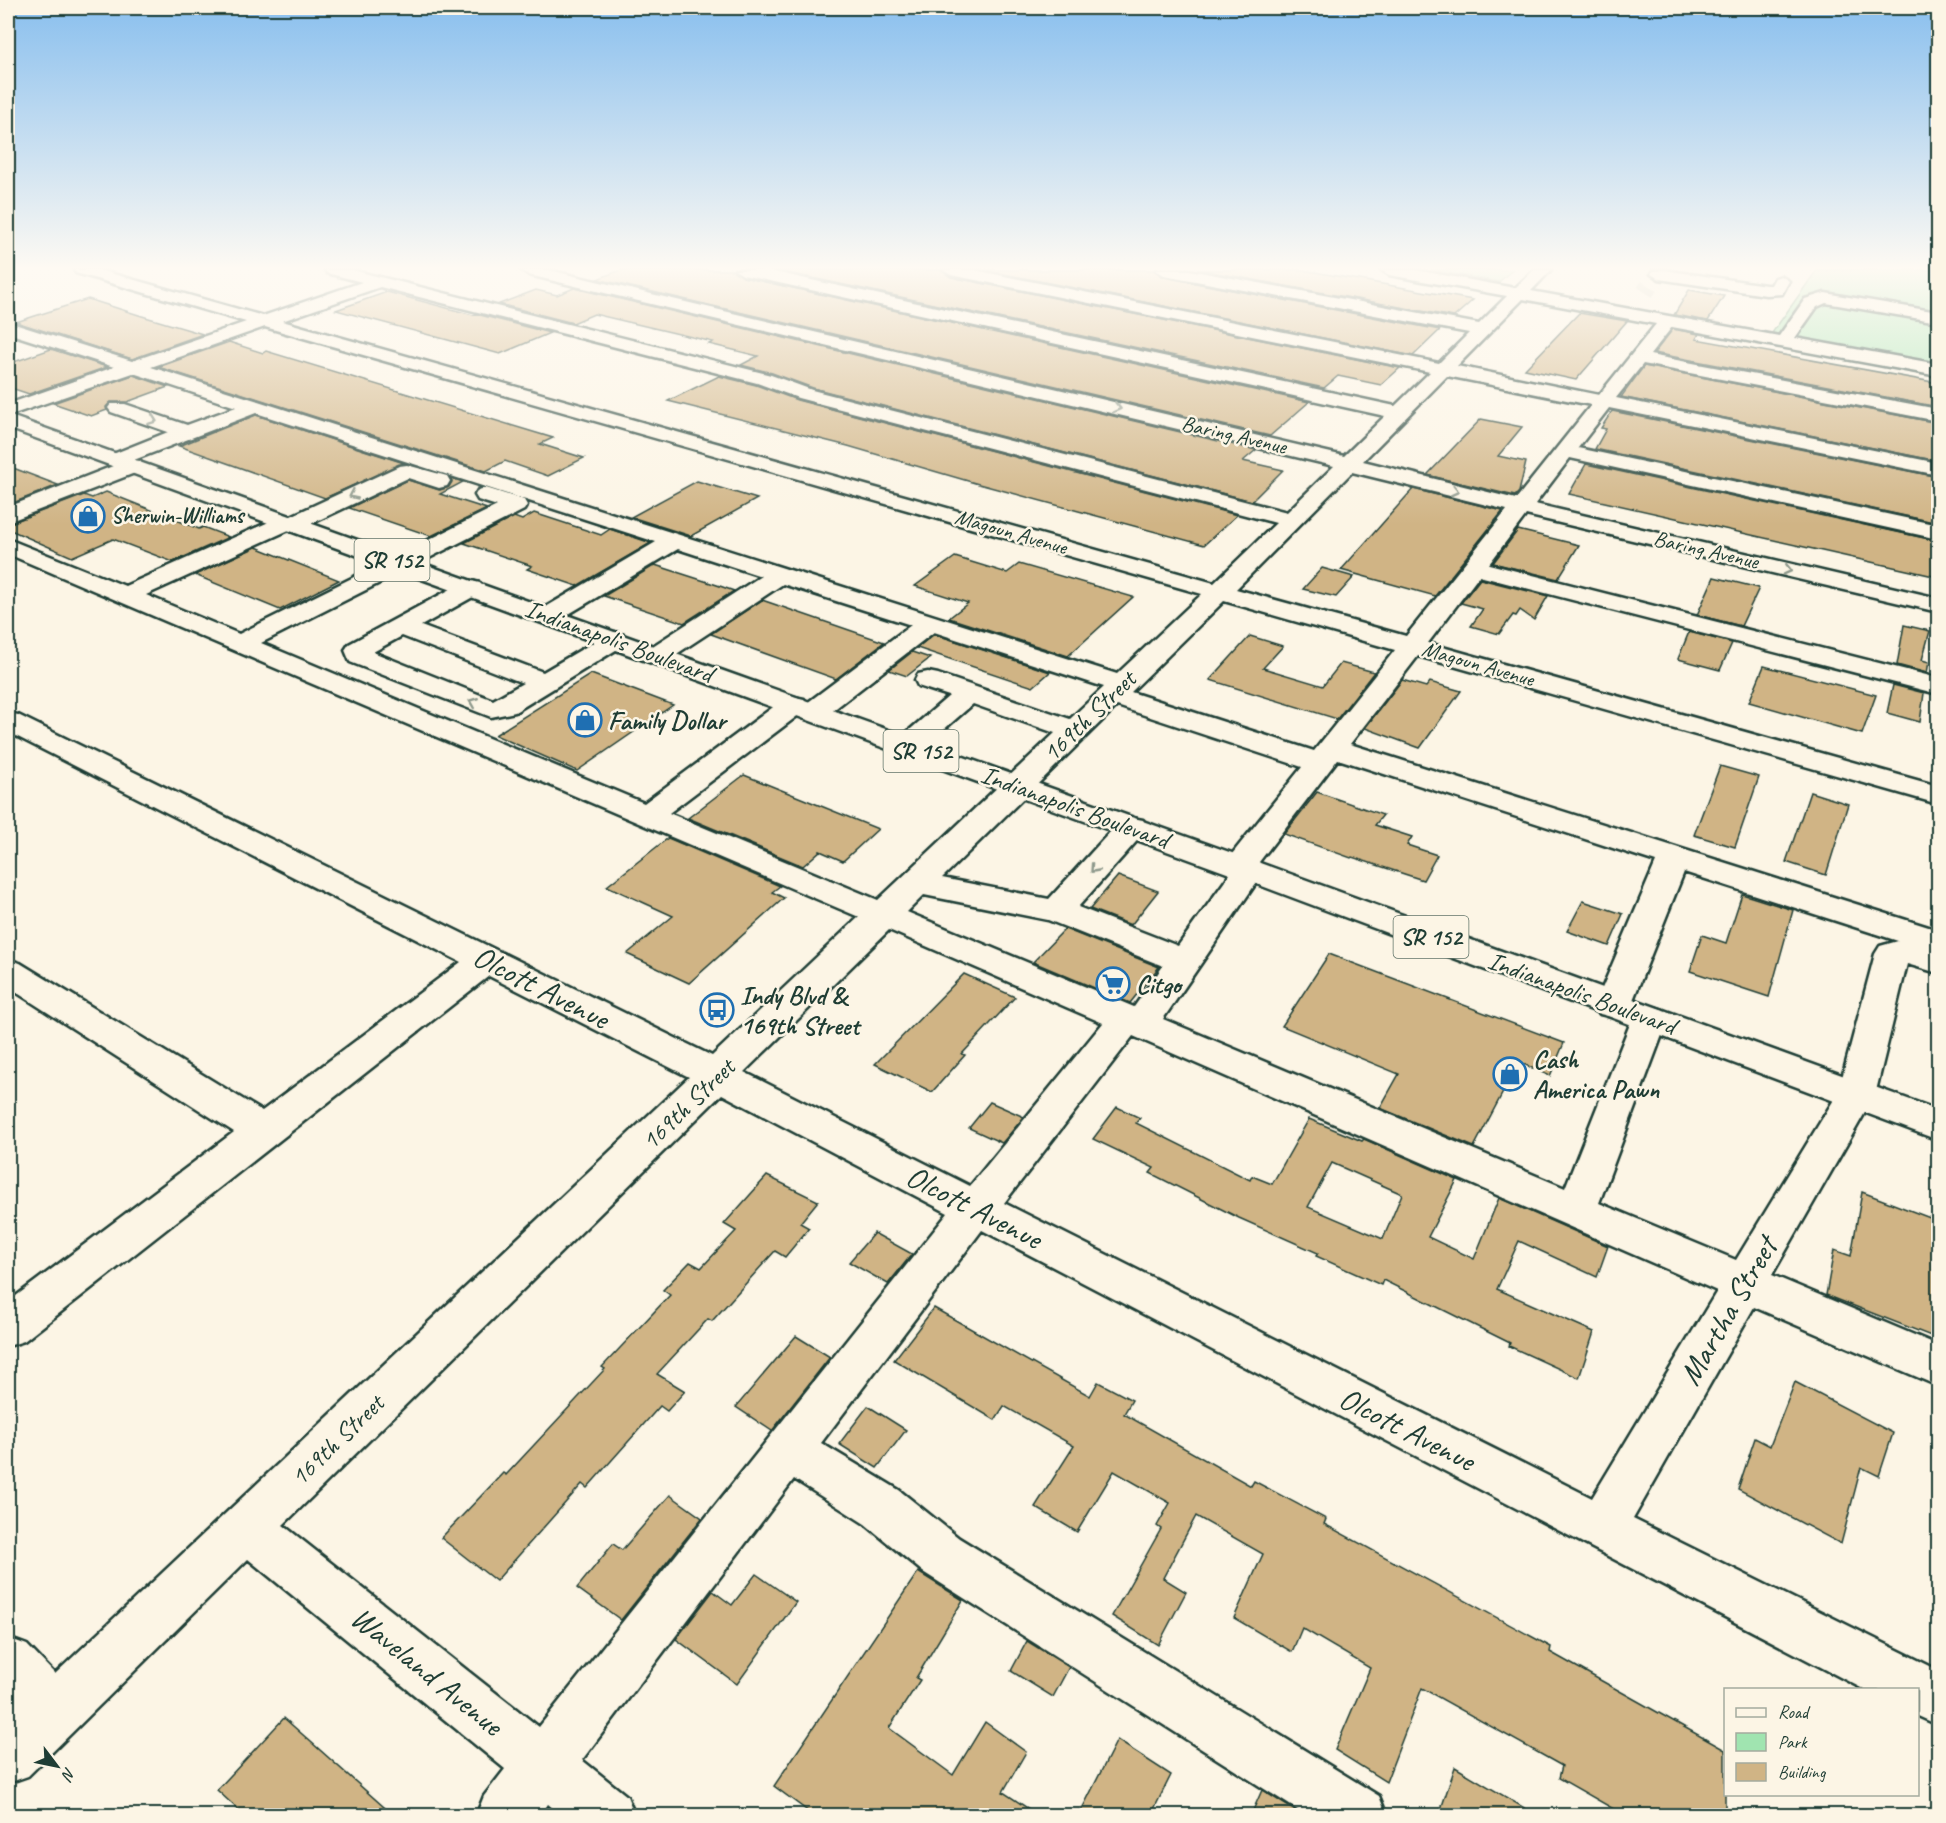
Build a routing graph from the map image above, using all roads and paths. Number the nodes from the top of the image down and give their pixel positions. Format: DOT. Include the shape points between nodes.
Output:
graph roads {
  1 [pos="96,355"];
  2 [pos="168,355"];
  3 [pos="382,355"];
  4 [pos="669,355"];
  5 [pos="902,355"];
  6 [pos="1137,355"];
  7 [pos="1375,355"];
  8 [pos="1458,355"];
  9 [pos="1640,355"];
  10 [pos="1855,355"];
  11 [pos="1638,358"];
  12 [pos="133,367"];
  13 [pos="1444,369"];
  14 [pos="1938,370"];
  15 [pos="185,383"];
  16 [pos="152,395"];
  17 [pos="1604,401"];
  18 [pos="256,406"];
  19 [pos="8,410"];
  20 [pos="1400,412"];
  21 [pos="1938,415"];
  22 [pos="228,417"];
  23 [pos="8,421"];
  24 [pos="187,432"];
  25 [pos="1565,450"];
  26 [pos="123,463"];
  27 [pos="1348,464"];
  28 [pos="1938,469"];
  29 [pos="1520,506"];
  30 [pos="8,515"];
  31 [pos="1292,520"];
  32 [pos="290,523"];
  33 [pos="1938,532"];
  34 [pos="675,541"];
  35 [pos="8,546"];
  36 [pos="403,564"];
  37 [pos="1473,567"];
  38 [pos="780,575"];
  39 [pos="471,588"];
  40 [pos="1220,591"];
  41 [pos="125,595"];
  42 [pos="1938,605"];
  43 [pos="549,616"];
  44 [pos="930,623"];
  45 [pos="401,627"];
  46 [pos="615,640"];
  47 [pos="240,643"];
  48 [pos="1412,645"];
  49 [pos="657,655"];
  50 [pos="928,680"];
  51 [pos="544,682"];
  52 [pos="1938,686"];
  53 [pos="1116,690"];
  54 [pos="968,694"];
  55 [pos="804,708"];
  56 [pos="8,721"];
  57 [pos="1074,730"];
  58 [pos="908,746"];
  59 [pos="1326,755"];
  60 [pos="1017,786"];
  61 [pos="1938,795"];
  62 [pos="646,815"];
  63 [pos="1131,828"];
  64 [pos="1674,857"];
  65 [pos="1244,868"];
  66 [pos="917,883"];
  67 [pos="1056,911"];
  68 [pos="884,915"];
  69 [pos="1938,942"];
  70 [pos="486,960"];
  71 [pos="1938,961"];
  72 [pos="1185,962"];
  73 [pos="8,971"];
  74 [pos="1613,1005"];
  75 [pos="1650,1019"];
  76 [pos="1133,1022"];
  77 [pos="717,1076"];
  78 [pos="1856,1095"];
  79 [pos="1938,1125"];
  80 [pos="262,1131"];
  81 [pos="976,1208"];
  82 [pos="1576,1211"];
  83 [pos="1745,1283"];
  84 [pos="8,1327"];
  85 [pos="1938,1366"];
  86 [pos="790,1450"];
  87 [pos="246,1527"];
  88 [pos="1601,1528"];
  89 [pos="8,1664"];
  90 [pos="1918,1688"];
  91 [pos="1919,1688"];
  92 [pos="1938,1698"];
  93 [pos="55,1711"];
  94 [pos="8,1756"];
  95 [pos="544,1765"];
  96 [pos="504,1815"];
  97 [pos="607,1815"];
  98 [pos="1359,1815"];
  1 -- 12 [label="street"];
  2 -- 12 [label="street"];
  3 -- 40 [label="street, Magoun Avenue"];
  4 -- 31 [label="street"];
  5 -- 27 [label="street, Baring Avenue, one-way"];
  6 -- 20 [label="street"];
  7 -- 13 [label="street"];
  8 -- 13 [label="street, 169th Street"];
  9 -- 11 [label="street"];
  10 -- 14 [label="street"];
  11 -- 17 [label="street"];
  11 -- 21 [label="street"];
  12 -- 15 [label="street"];
  12 -- 19 [label="street"];
  13 -- 17 [label="street"];
  13 -- 20 [label="street, 169th Street"];
  15 -- 16 [label="street"];
  15 -- 18 [label="street"];
  16 -- 22 [label="street"];
  16 -- 24 [label="street, one-way" via="118,408"];
  17 -- 25 [label="street"];
  17 -- 28 [label="street"];
  18 -- 22 [label="street"];
  18 -- 34 [label="street"];
  20 -- 27 [label="street, 169th Street"];
  22 -- 24 [label="street"];
  23 -- 26 [label="street, Indianapolis Boulevard / SR 152"];
  24 -- 26 [label="street"];
  25 -- 29 [label="street"];
  25 -- 33 [label="street"];
  26 -- 30 [label="street"];
  26 -- 32 [label="street, Indianapolis Boulevard / SR 152"];
  27 -- 29 [label="street, Baring Avenue, one-way"];
  27 -- 31 [label="street, 169th Street"];
  29 -- 37 [label="street"];
  29 -- 42 [label="street, Baring Avenue, one-way"];
  31 -- 40 [label="street, 169th Street"];
  32 -- 36 [label="street, Indianapolis Boulevard / SR 152"];
  36 -- 32 [label="street, one-way" via="516,505 406,471"];
  32 -- 41 [label="street"];
  34 -- 38 [label="street"];
  34 -- 43 [label="street"];
  35 -- 41 [label="street"];
  36 -- 39 [label="street, Indianapolis Boulevard / SR 152"];
  36 -- 47 [label="street"];
  37 -- 48 [label="street"];
  37 -- 52 [label="street"];
  38 -- 44 [label="street"];
  38 -- 49 [label="street"];
  39 -- 43 [label="street, Indianapolis Boulevard / SR 152"];
  39 -- 45 [label="street"];
  40 -- 48 [label="street, Magoun Avenue"];
  40 -- 53 [label="street, 169th Street"];
  41 -- 47 [label="street"];
  43 -- 46 [label="street, Indianapolis Boulevard / SR 152"];
  44 -- 53 [label="street"];
  44 -- 55 [label="street"];
  45 -- 51 [label="street"];
  51 -- 45 [label="street, one-way" via="505,706 491,709 359,656 358,650"];
  46 -- 49 [label="street, Indianapolis Boulevard / SR 152"];
  46 -- 51 [label="street"];
  47 -- 62 [label="street"];
  48 -- 59 [label="street"];
  48 -- 61 [label="street, Magoun Avenue"];
  49 -- 55 [label="street, Indianapolis Boulevard / SR 152"];
  50 -- 54 [label="street"];
  53 -- 57 [label="street, 169th Street"];
  53 -- 59 [label="street"];
  54 -- 57 [label="street"];
  54 -- 58 [label="street"];
  55 -- 58 [label="street, Indianapolis Boulevard / SR 152"];
  55 -- 62 [label="street"];
  56 -- 70 [label="street, Olcott Avenue"];
  57 -- 60 [label="street, 169th Street"];
  58 -- 60 [label="street, Indianapolis Boulevard / SR 152"];
  59 -- 64 [label="street"];
  59 -- 65 [label="street"];
  60 -- 63 [label="street, Indianapolis Boulevard / SR 152"];
  60 -- 66 [label="street, 169th Street"];
  62 -- 68 [label="street"];
  63 -- 65 [label="street, Indianapolis Boulevard / SR 152"];
  63 -- 67 [label="street, one-way"];
  64 -- 69 [label="street"];
  64 -- 74 [label="street"];
  65 -- 72 [label="street"];
  65 -- 74 [label="street, Indianapolis Boulevard / SR 152"];
  66 -- 67 [label="street"];
  66 -- 68 [label="street, 169th Street"];
  67 -- 72 [label="street"];
  68 -- 76 [label="street"];
  68 -- 77 [label="street, 169th Street"];
  70 -- 77 [label="street, Olcott Avenue"];
  70 -- 80 [label="street"];
  71 -- 78 [label="street, Martha Street" via="1903,951 1892,954"];
  72 -- 76 [label="street"];
  73 -- 80 [label="street"];
  74 -- 75 [label="street, Indianapolis Boulevard / SR 152"];
  75 -- 78 [label="street, Indianapolis Boulevard / SR 152"];
  75 -- 82 [label="street"];
  76 -- 81 [label="street"];
  76 -- 82 [label="street"];
  77 -- 81 [label="street, Olcott Avenue"];
  77 -- 87 [label="street, 169th Street"];
  78 -- 79 [label="street, Indianapolis Boulevard / SR 152"];
  78 -- 83 [label="street, Martha Street"];
  80 -- 84 [label="street"];
  81 -- 86 [label="street"];
  81 -- 88 [label="street, Olcott Avenue"];
  82 -- 83 [label="street"];
  83 -- 85 [label="street"];
  83 -- 88 [label="street, Martha Street"];
  86 -- 95 [label="street"];
  86 -- 98 [label="street" via="882,1507 941,1555"];
  87 -- 93 [label="street, 169th Street"];
  87 -- 95 [label="street, Waveland Avenue"];
  88 -- 90 [label="street, Olcott Avenue"];
  89 -- 93 [label="street"];
  91 -- 92 [label="street, Olcott Avenue"];
  93 -- 94 [label="street, 169th Street"];
  95 -- 96 [label="street"];
  95 -- 97 [label="street, Waveland Avenue"];
}
